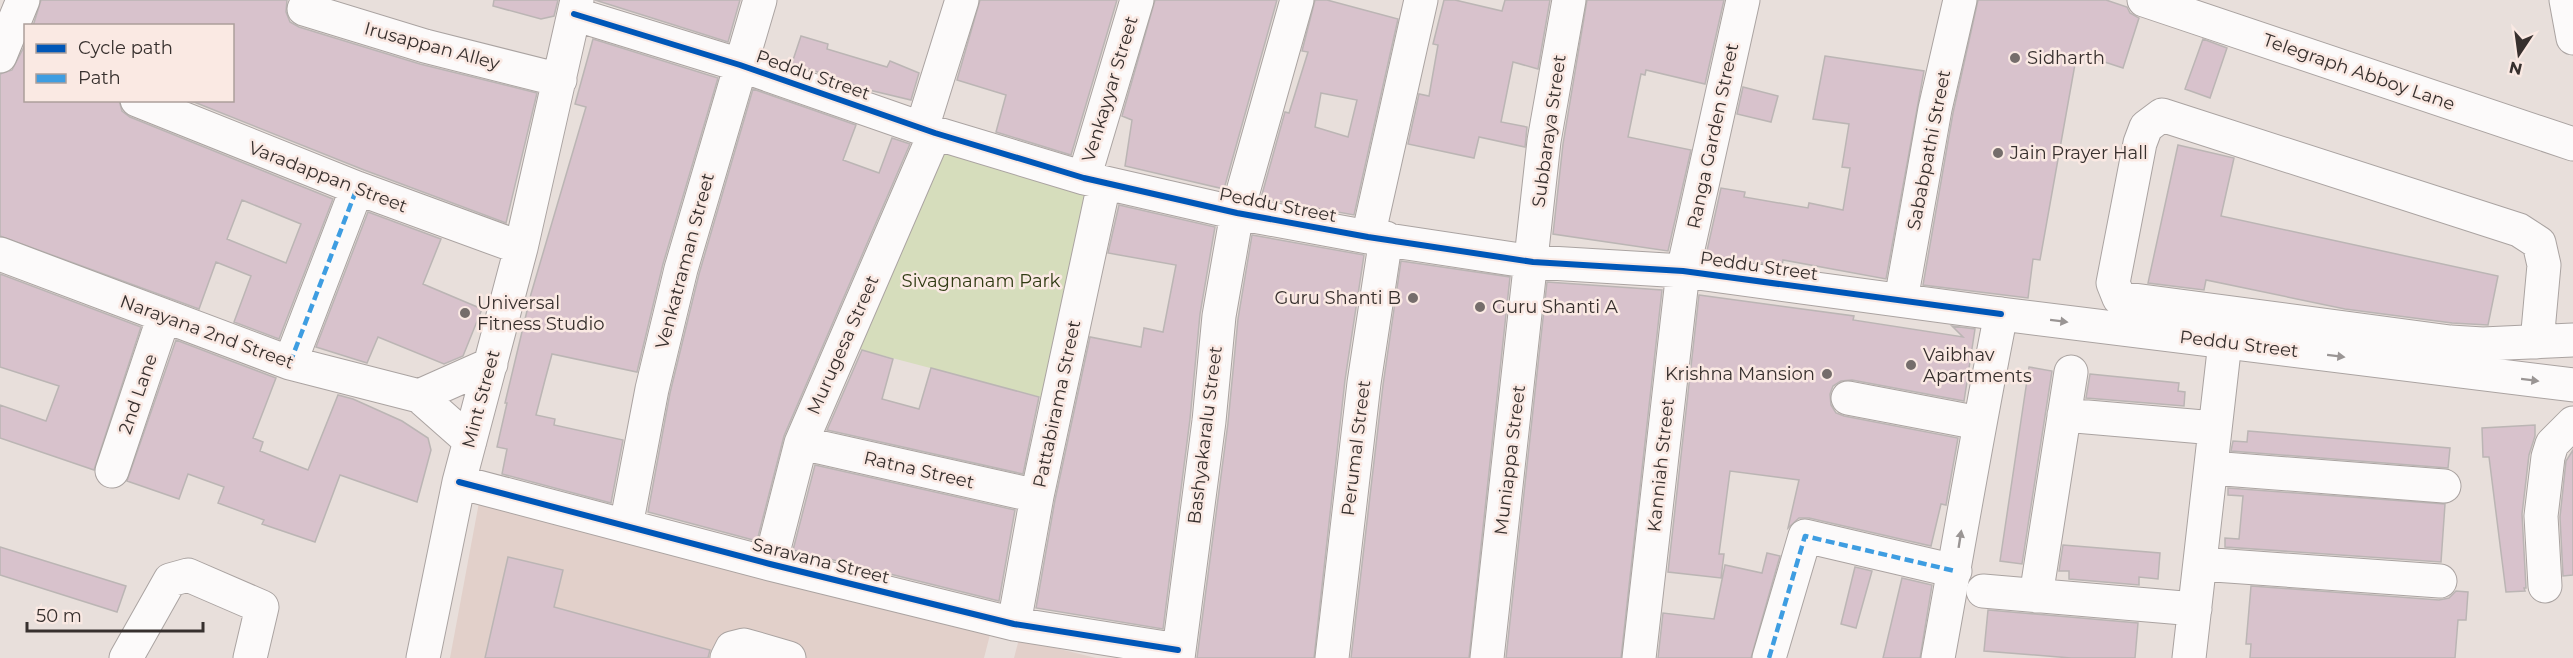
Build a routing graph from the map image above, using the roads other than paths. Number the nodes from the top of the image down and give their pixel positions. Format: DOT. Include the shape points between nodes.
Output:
graph roads {
  1 [pos="23,0"];
  2 [pos="760,0"];
  3 [pos="962,0"];
  4 [pos="1137,0"];
  5 [pos="1297,0"];
  6 [pos="1420,0"];
  7 [pos="1569,0"];
  8 [pos="1743,0"];
  9 [pos="1960,0"];
  10 [pos="2144,0"];
  11 [pos="2566,0"];
  12 [pos="306,5"];
  13 [pos="575,7"];
  14 [pos="2573,38"];
  15 [pos="10,51"];
  16 [pos="740,65"];
  17 [pos="560,80"];
  18 [pos="142,102"];
  19 [pos="928,130"];
  20 [pos="2573,144"];
  21 [pos="1094,181"];
  22 [pos="357,189"];
  23 [pos="1237,213"];
  24 [pos="1377,238"];
  25 [pos="521,248"];
  26 [pos="0,254"];
  27 [pos="1533,262"];
  28 [pos="1683,271"];
  29 [pos="1901,300"];
  30 [pos="2001,314"];
  31 [pos="164,316"];
  32 [pos="2573,340"];
  33 [pos="2225,342"];
  34 [pos="2537,342"];
  35 [pos="290,363"];
  36 [pos="491,364"];
  37 [pos="2071,372"];
  38 [pos="2573,385"];
  39 [pos="418,396"];
  40 [pos="1848,398"];
  41 [pos="2064,416"];
  42 [pos="1979,423"];
  43 [pos="2573,423"];
  44 [pos="2215,428"];
  45 [pos="470,441"];
  46 [pos="801,443"];
  47 [pos="2211,468"];
  48 [pos="112,471"];
  49 [pos="459,482"];
  50 [pos="2444,486"];
  51 [pos="1037,496"];
  52 [pos="626,526"];
  53 [pos="770,564"];
  54 [pos="2200,564"];
  55 [pos="1955,571"];
  56 [pos="2440,581"];
  57 [pos="2545,586"];
  58 [pos="1983,591"];
  59 [pos="2036,596"];
  60 [pos="2195,609"];
  61 [pos="1014,624"];
  62 [pos="1178,654"];
  63 [pos="126,658"];
  64 [pos="250,658"];
  65 [pos="423,658"];
  66 [pos="727,658"];
  67 [pos="789,658"];
  68 [pos="1332,658"];
  69 [pos="1487,658"];
  70 [pos="1639,658"];
  71 [pos="1769,658"];
  72 [pos="1938,658"];
  73 [pos="2189,658"];
  1 -- 15 [label="street"];
  2 -- 16 [label="street, Venkatraman Street"];
  3 -- 19 [label="street, Murugesa Street"];
  4 -- 21 [label="street, Venkayyar Street"];
  5 -- 23 [label="street, Bashyakaralu Street"];
  6 -- 24 [label="street, Perumal Street"];
  7 -- 27 [label="street, Subbaraya Street" via="1544,141"];
  8 -- 28 [label="street, Ranga Garden Street"];
  9 -- 29 [label="street, Sababpathi Street" via="1935,109"];
  10 -- 20 [label="street, Telegraph Abboy Lane"];
  11 -- 14 [label="street"];
  12 -- 17 [label="street, Irusappan Alley" via="425,46"];
  13 -- 16 [label="street, Peddu Street"];
  13 -- 17 [label="street, Mint Street"];
  16 -- 19 [label="street, Peddu Street"];
  16 -- 52 [label="street, Venkatraman Street" via="681,269 652,389"];
  17 -- 25 [label="street, Mint Street"];
  18 -- 22 [label="street, Varadappan Street"];
  19 -- 21 [label="street, Peddu Street"];
  19 -- 46 [label="street, Murugesa Street" via="889,243"];
  21 -- 23 [label="street, Peddu Street"];
  21 -- 51 [label="street, Pattabirama Street"];
  22 -- 25 [label="street, Varadappan Street"];
  22 -- 35 [label="street"];
  23 -- 24 [label="street, Peddu Street"];
  23 -- 62 [label="street, Bashyakaralu Street" via="1218,316 1209,422"];
  24 -- 27 [label="street, Peddu Street"];
  24 -- 68 [label="street, Perumal Street" via="1369,343"];
  25 -- 36 [label="street, Mint Street"];
  26 -- 31 [label="street, Narayana 2nd Street"];
  27 -- 28 [label="street, Peddu Street"];
  27 -- 69 [label="street, Muniappa Street"];
  28 -- 29 [label="street, Peddu Street"];
  28 -- 70 [label="street, Kanniah Street"];
  29 -- 30 [label="street, Peddu Street"];
  30 -- 33 [label="street, Peddu Street, one-way"];
  30 -- 42 [label="street"];
  31 -- 35 [label="street, Narayana 2nd Street"];
  31 -- 48 [label="street, 2nd Lane"];
  32 -- 34 [label="street"];
  33 -- 38 [label="street, Peddu Street, one-way"];
  33 -- 44 [label="street"];
  34 -- 34 [label="street" via="2450,342 2119,298 2113,283 2146,127 2162,115 2519,230 2539,243 2544,265"];
  35 -- 39 [label="street, Narayana 2nd Street"];
  36 -- 39 [label="street"];
  36 -- 45 [label="street, Mint Street"];
  37 -- 41 [label="street"];
  39 -- 45 [label="street, Narayana 2nd Street"];
  40 -- 42 [label="street"];
  41 -- 44 [label="street"];
  41 -- 59 [label="street"];
  55 -- 42 [label="street, one-way"];
  43 -- 57 [label="street" via="2552,444 2548,457 2541,516"];
  44 -- 47 [label="street"];
  45 -- 49 [label="street, Mint Street"];
  46 -- 51 [label="street, Ratna Street"];
  46 -- 53 [label="street, Murugesa Street"];
  47 -- 50 [label="street"];
  47 -- 54 [label="street"];
  49 -- 52 [label="street, Saravana Street"];
  49 -- 65 [label="street, Mint Street"];
  51 -- 61 [label="street, Pattabirama Street"];
  52 -- 53 [label="street, Saravana Street"];
  53 -- 61 [label="street, Saravana Street"];
  54 -- 56 [label="street"];
  54 -- 60 [label="street"];
  55 -- 71 [label="street" via="1805,536"];
  55 -- 72 [label="street"];
  58 -- 59 [label="street"];
  59 -- 60 [label="street"];
  60 -- 73 [label="street"];
  61 -- 62 [label="street, Saravana Street"];
  63 -- 64 [label="street" via="170,580 188,575 262,607"];
  66 -- 67 [label="street" via="732,648 744,645"];
}
